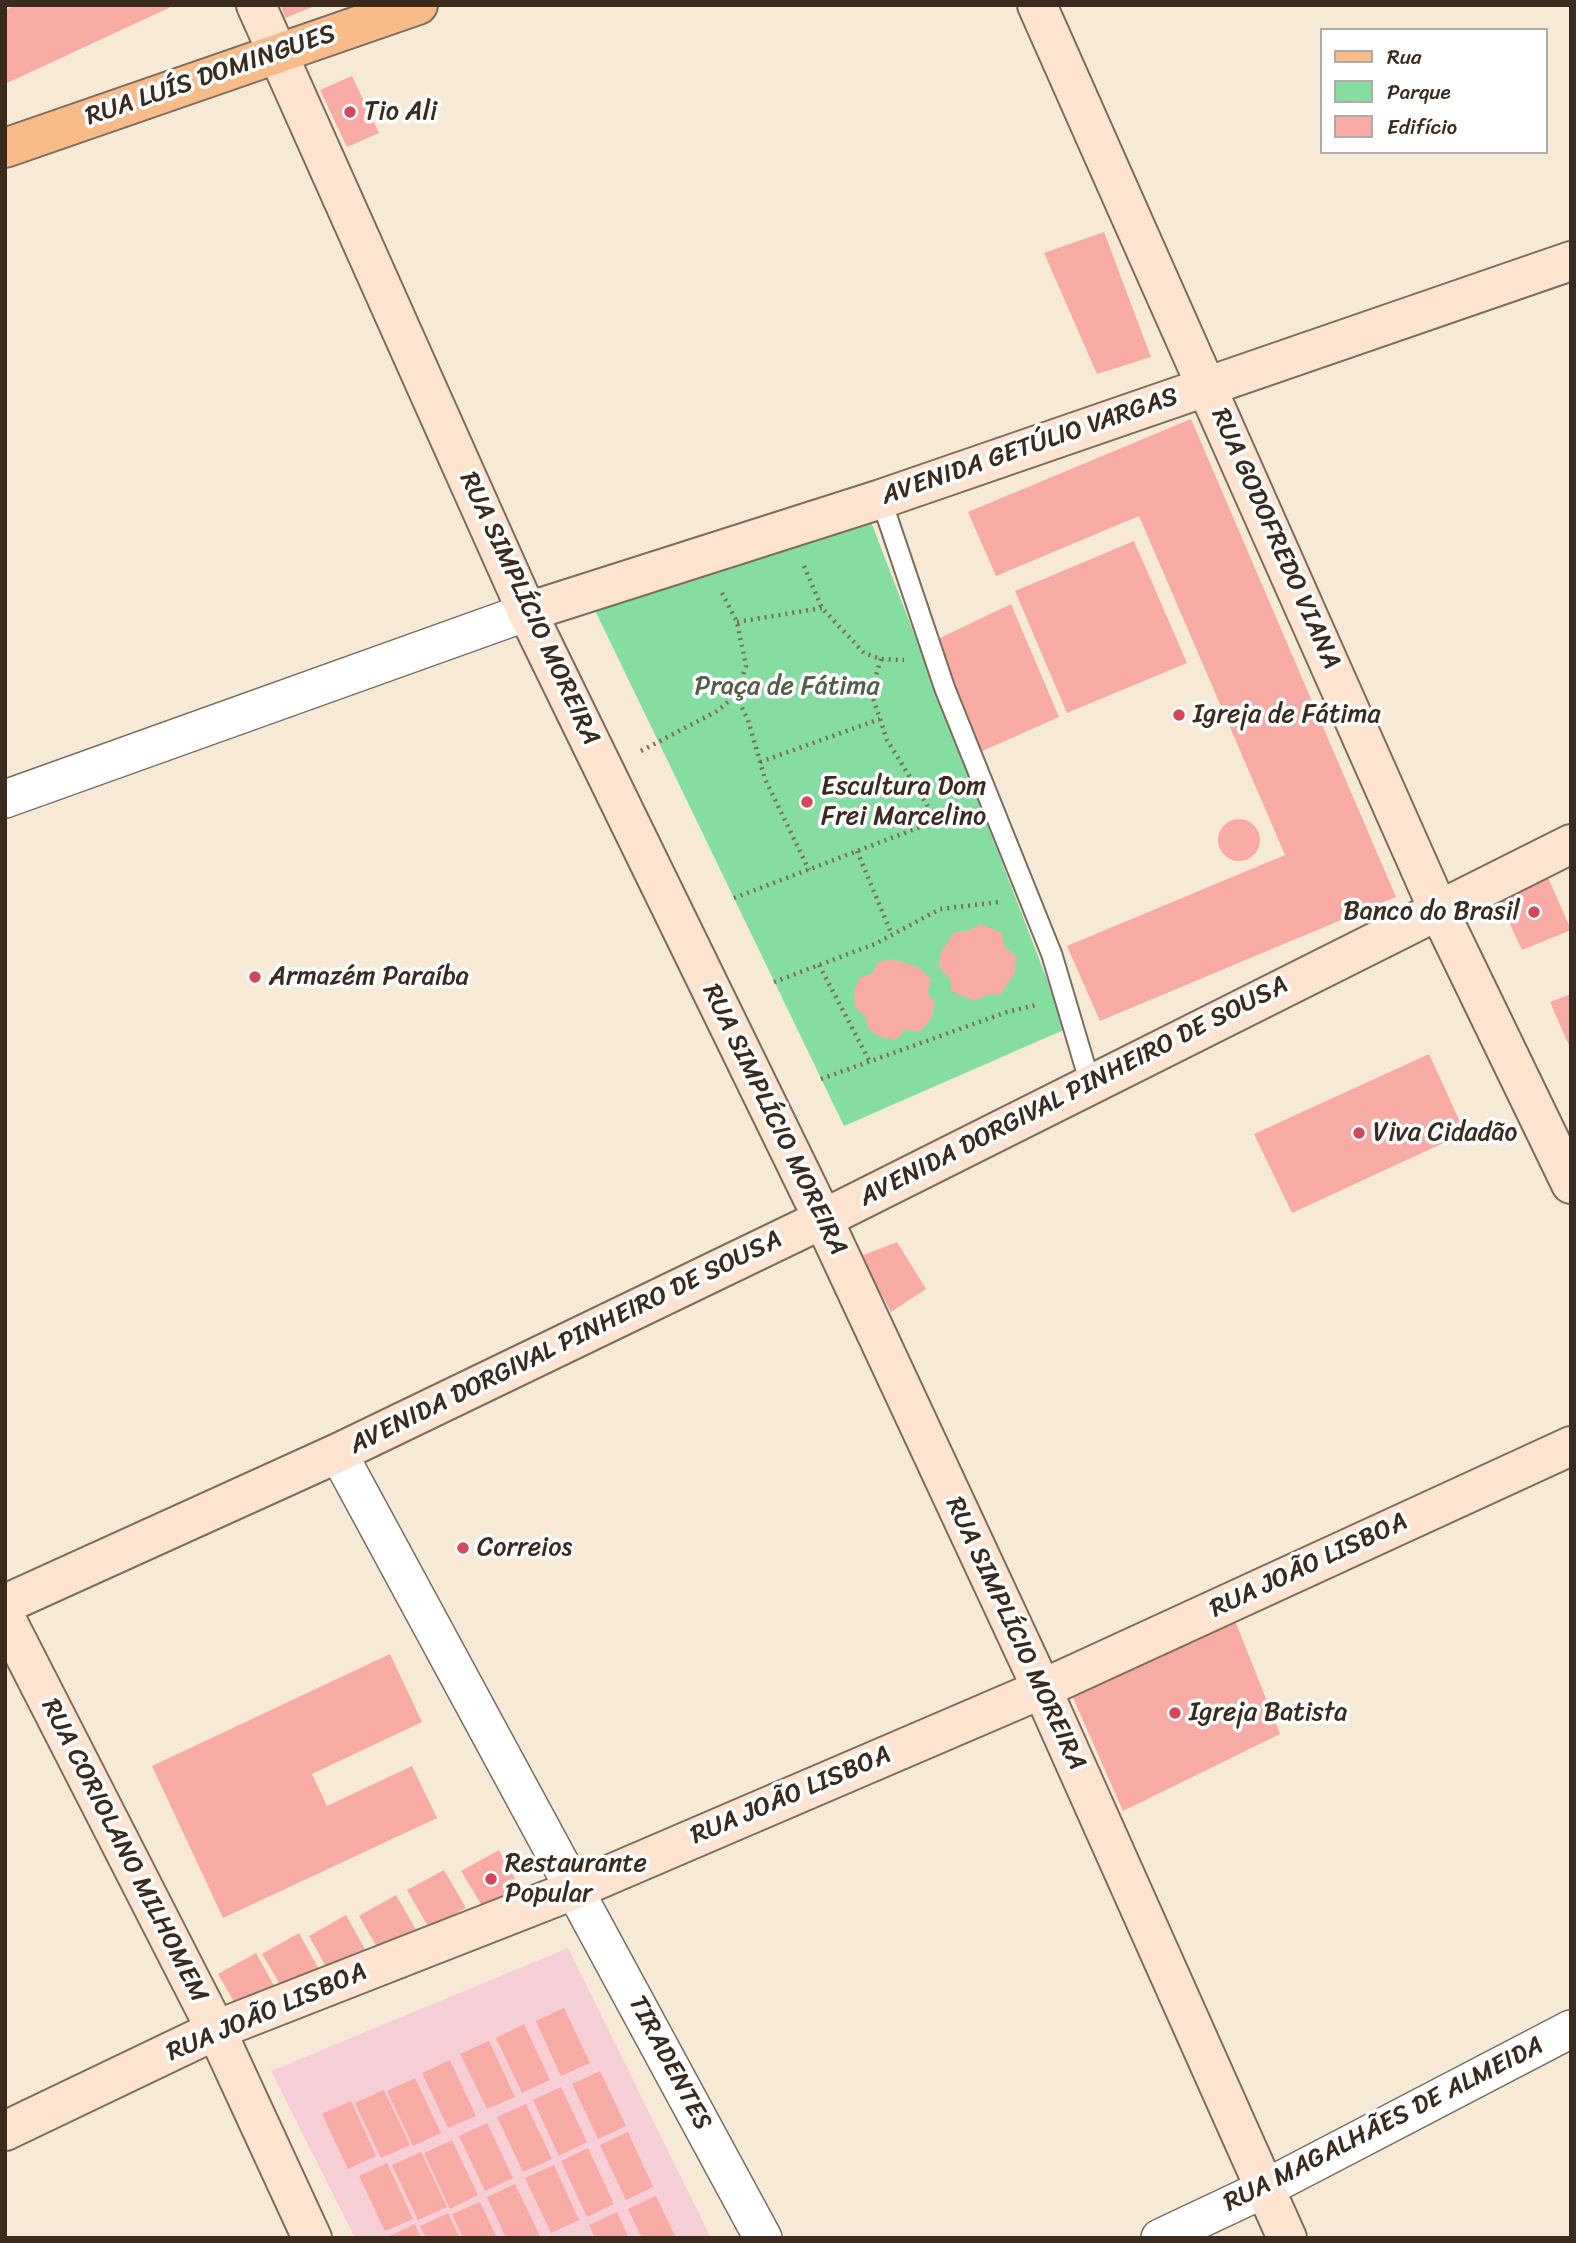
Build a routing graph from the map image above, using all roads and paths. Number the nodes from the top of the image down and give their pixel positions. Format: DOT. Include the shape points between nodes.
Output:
graph roads {
  1 [pos="256,5"];
  2 [pos="418,5"];
  3 [pos="1037,5"];
  4 [pos="278,51"];
  5 [pos="5,148"];
  6 [pos="1571,261"];
  7 [pos="1207,384"];
  8 [pos="881,499"];
  9 [pos="801,560"];
  10 [pos="719,587"];
  11 [pos="822,608"];
  12 [pos="527,612"];
  13 [pos="737,622"];
  14 [pos="881,659"];
  15 [pos="914,660"];
  16 [pos="736,695"];
  17 [pos="880,719"];
  18 [pos="760,762"];
  19 [pos="605,772"];
  20 [pos="5,799"];
  21 [pos="969,808"];
  22 [pos="937,821"];
  23 [pos="1571,844"];
  24 [pos="857,851"];
  25 [pos="809,870"];
  26 [pos="734,898"];
  27 [pos="1004,901"];
  28 [pos="1438,909"];
  29 [pos="892,935"];
  30 [pos="819,965"];
  31 [pos="774,982"];
  32 [pos="1043,1004"];
  33 [pos="870,1062"];
  34 [pos="821,1079"];
  35 [pos="1090,1083"];
  36 [pos="1571,1184"];
  37 [pos="823,1219"];
  38 [pos="1571,1446"];
  39 [pos="338,1453"];
  40 [pos="5,1604"];
  41 [pos="5,1617"];
  42 [pos="1042,1689"];
  43 [pos="576,1889"];
  44 [pos="1571,2029"];
  45 [pos="216,2030"];
  46 [pos="5,2131"];
  47 [pos="1264,2189"];
  48 [pos="313,2238"];
  49 [pos="762,2238"];
  50 [pos="1160,2238"];
  51 [pos="1287,2238"];
  1 -- 4 [label="main road, RUA SIMPLÍCIO MOREIRA"];
  2 -- 4 [label="main road, RUA LUÍS DOMINGUES"];
  3 -- 7 [label="main road, RUA GODOFREDO VIANA"];
  4 -- 5 [label="main road, RUA LUÍS DOMINGUES"];
  4 -- 12 [label="main road, RUA SIMPLÍCIO MOREIRA"];
  6 -- 7 [label="main road, AVENIDA GETÚLIO VARGAS"];
  7 -- 8 [label="main road, AVENIDA GETÚLIO VARGAS"];
  7 -- 28 [label="main road, RUA GODOFREDO VIANA"];
  8 -- 12 [label="main road, AVENIDA GETÚLIO VARGAS"];
  8 -- 35 [label="lane" via="945,689 1052,955"];
  9 -- 11 [label="path"];
  10 -- 13 [label="path"];
  11 -- 13 [label="path"];
  11 -- 14 [label="path" via="864,653"];
  12 -- 19 [label="main road, RUA SIMPLÍCIO MOREIRA"];
  12 -- 20 [label="street"];
  13 -- 16 [label="path" via="746,666"];
  14 -- 15 [label="path"];
  14 -- 17 [label="path" via="871,692"];
  16 -- 18 [label="path"];
  16 -- 19 [label="path" via="717,711"];
  17 -- 18 [label="path"];
  17 -- 22 [label="path" via="887,740"];
  18 -- 25 [label="path"];
  19 -- 37 [label="main road, RUA SIMPLÍCIO MOREIRA"];
  21 -- 22 [label="path"];
  22 -- 24 [label="path"];
  23 -- 28 [label="main road, AVENIDA DORGIVAL PINHEIRO DE SOUSA"];
  24 -- 25 [label="path"];
  24 -- 29 [label="path"];
  25 -- 26 [label="path"];
  27 -- 29 [label="path" via="940,909"];
  28 -- 35 [label="main road, AVENIDA DORGIVAL PINHEIRO DE SOUSA"];
  28 -- 36 [label="main road, RUA GODOFREDO VIANA"];
  29 -- 30 [label="path"];
  30 -- 31 [label="path"];
  30 -- 33 [label="path"];
  32 -- 33 [label="path" via="1007,1012"];
  33 -- 34 [label="path"];
  35 -- 37 [label="main road, AVENIDA DORGIVAL PINHEIRO DE SOUSA"];
  37 -- 39 [label="main road, AVENIDA DORGIVAL PINHEIRO DE SOUSA"];
  37 -- 42 [label="main road, RUA SIMPLÍCIO MOREIRA"];
  38 -- 42 [label="main road, RUA JOÃO LISBOA"];
  39 -- 40 [label="main road, AVENIDA DORGIVAL PINHEIRO DE SOUSA"];
  39 -- 43 [label="street, TIRADENTES"];
  41 -- 45 [label="main road, RUA CORIOLANO MILHOMEM"];
  42 -- 43 [label="main road, RUA JOÃO LISBOA"];
  42 -- 47 [label="main road, RUA SIMPLÍCIO MOREIRA"];
  43 -- 45 [label="main road, RUA JOÃO LISBOA"];
  43 -- 49 [label="street, TIRADENTES"];
  44 -- 47 [label="street, RUA MAGALHÃES DE ALMEIDA"];
  45 -- 46 [label="main road, RUA JOÃO LISBOA"];
  45 -- 48 [label="main road, RUA CORIOLANO MILHOMEM"];
  47 -- 50 [label="street, RUA MAGALHÃES DE ALMEIDA"];
  47 -- 51 [label="main road, RUA SIMPLÍCIO MOREIRA"];
}
